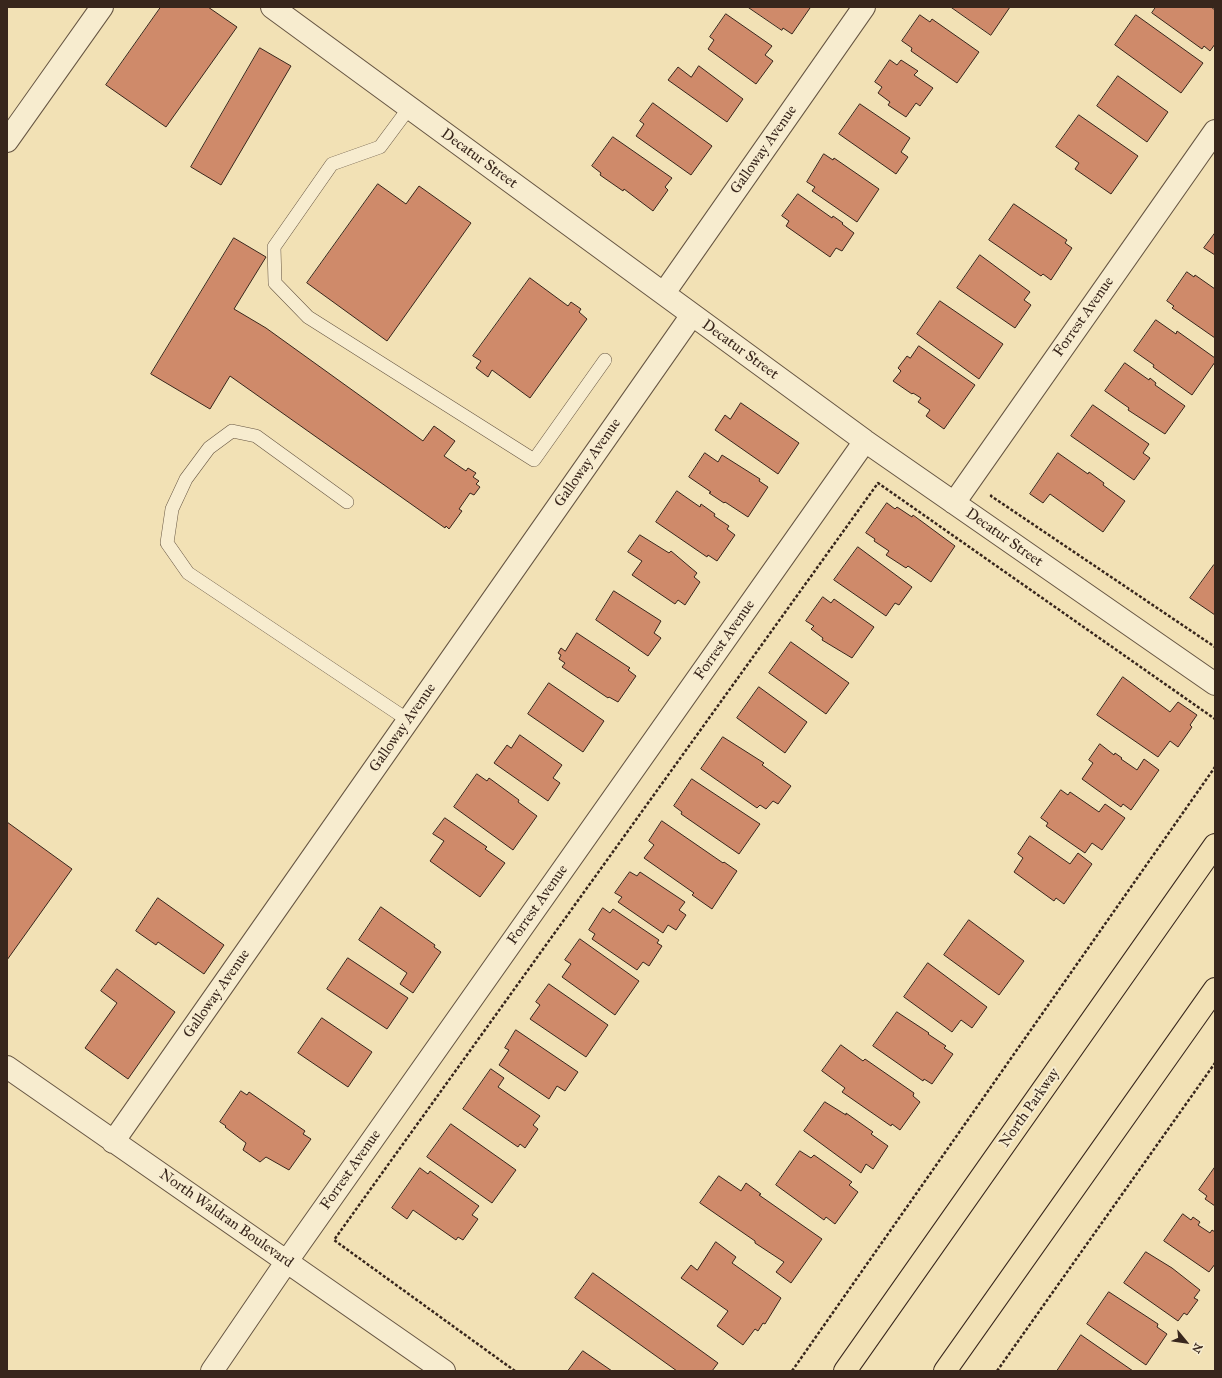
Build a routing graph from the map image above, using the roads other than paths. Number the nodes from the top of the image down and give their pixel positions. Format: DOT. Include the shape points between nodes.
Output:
graph roads {
  1 [pos="102,7"];
  2 [pos="272,7"];
  3 [pos="864,7"];
  4 [pos="409,108"];
  5 [pos="1215,131"];
  6 [pos="7,141"];
  7 [pos="664,293"];
  8 [pos="692,315"];
  9 [pos="605,360"];
  10 [pos="866,441"];
  11 [pos="347,502"];
  12 [pos="954,503"];
  13 [pos="1215,684"];
  14 [pos="408,720"];
  15 [pos="1215,845"];
  16 [pos="1215,989"];
  17 [pos="7,1067"];
  18 [pos="113,1142"];
  19 [pos="287,1261"];
  20 [pos="212,1371"];
  21 [pos="444,1371"];
  22 [pos="845,1371"];
  23 [pos="945,1371"];
  1 -- 6 [label="street"];
  2 -- 4 [label="street, Decatur Street"];
  3 -- 7 [label="street, Galloway Avenue"];
  4 -- 7 [label="street, Decatur Street"];
  4 -- 9 [label="lane" via="380,148 332,164 274,247 276,283 308,317 534,460"];
  5 -- 12 [label="street, Forrest Avenue"];
  7 -- 8 [label="street, Decatur Street"];
  8 -- 10 [label="street, Decatur Street"];
  8 -- 14 [label="street, Galloway Avenue"];
  10 -- 12 [label="street, Decatur Street"];
  10 -- 19 [label="street, Forrest Avenue"];
  11 -- 14 [label="lane" via="256,436 232,431 209,448 186,479 172,509 167,543 188,573"];
  12 -- 13 [label="street, Decatur Street"];
  14 -- 18 [label="street, Galloway Avenue"];
  15 -- 22 [label="main road, North Parkway"];
  16 -- 23 [label="main road"];
  17 -- 18 [label="street, North Waldran Boulevard"];
  18 -- 19 [label="street, North Waldran Boulevard"];
  19 -- 20 [label="street, Forrest Avenue"];
  19 -- 21 [label="street, North Waldran Boulevard"];
}
